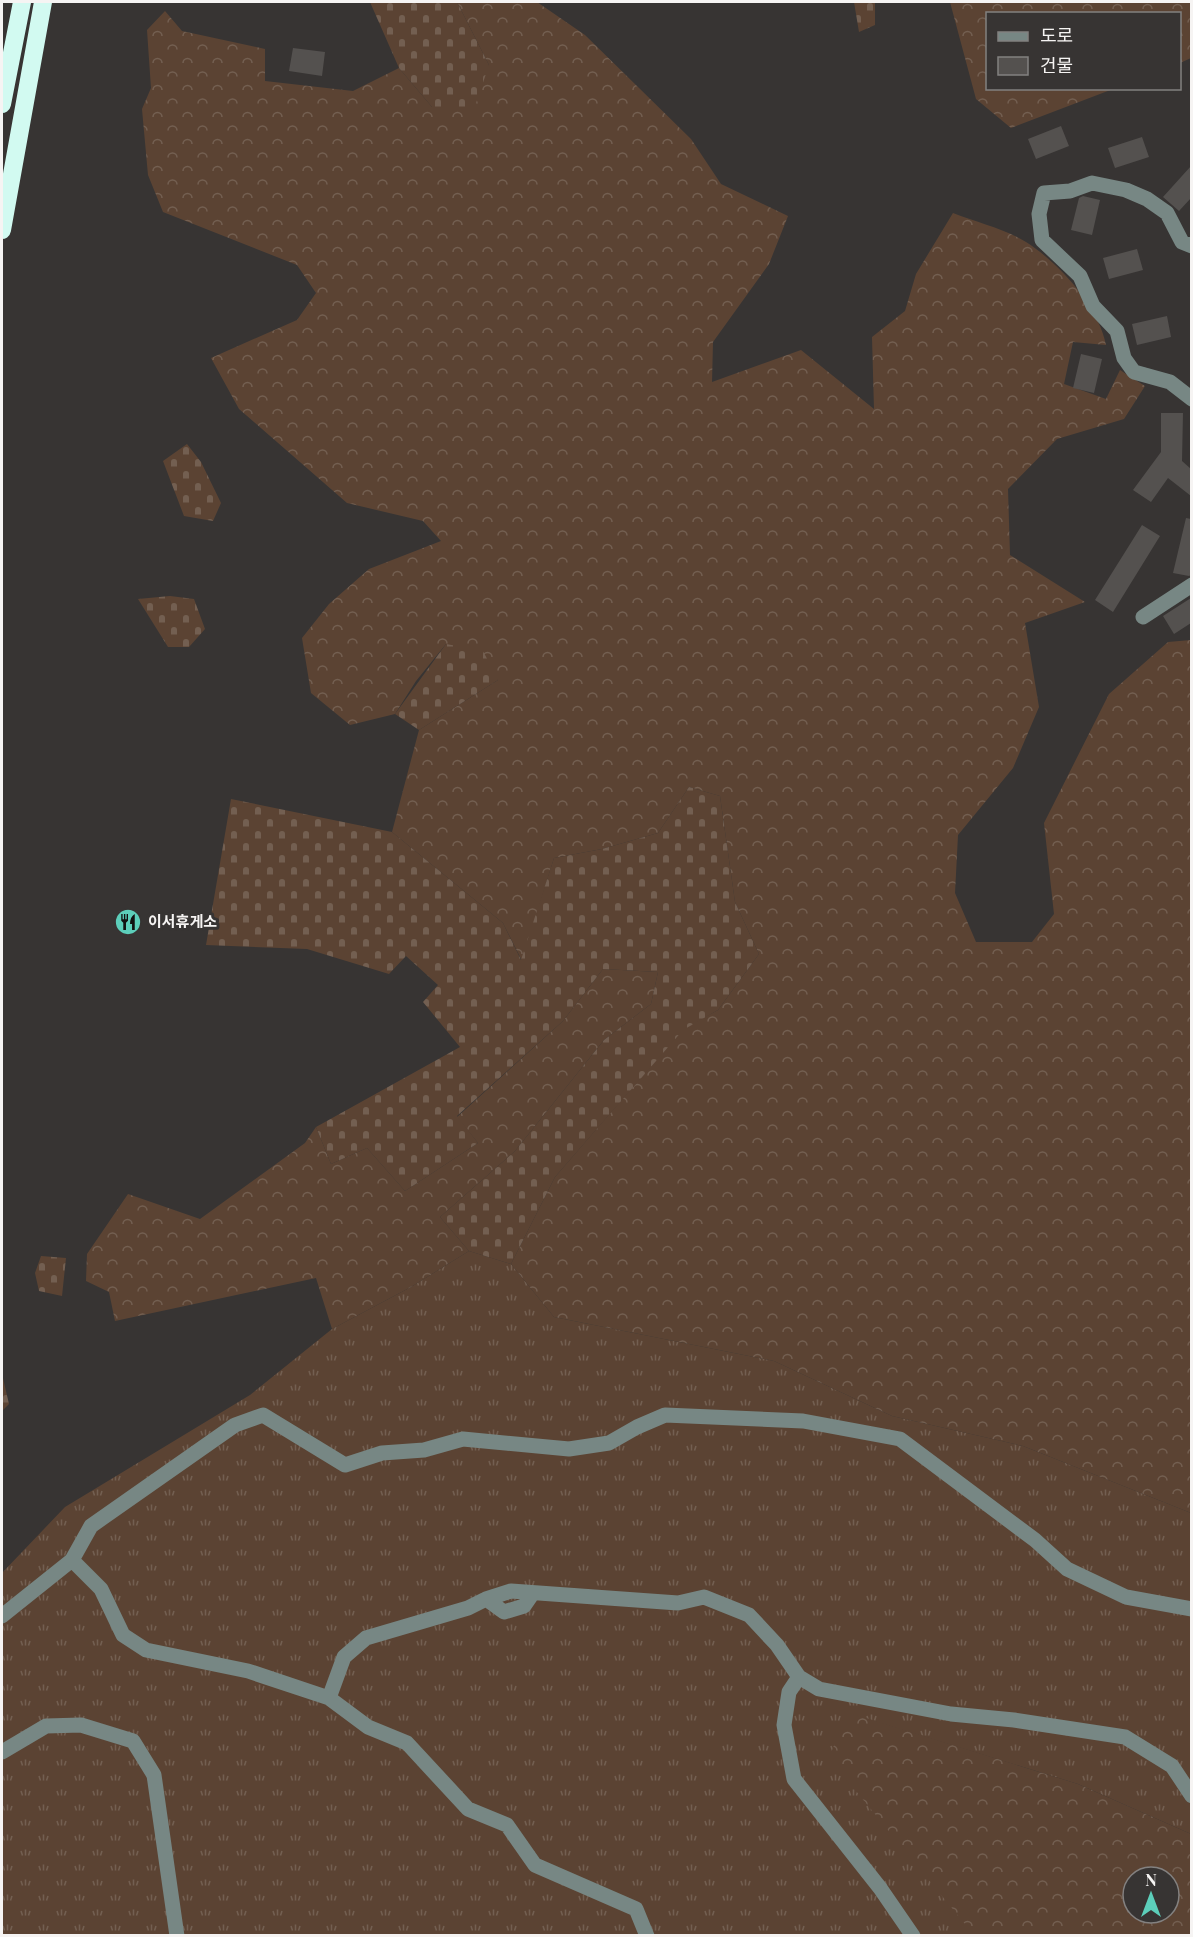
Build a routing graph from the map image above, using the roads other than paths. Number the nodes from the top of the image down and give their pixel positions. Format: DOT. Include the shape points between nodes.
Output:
graph roads {
  1 [pos="22,2"];
  2 [pos="43,2"];
  3 [pos="2,104"];
  4 [pos="2,230"];
  5 [pos="1191,246"];
  6 [pos="1191,399"];
  7 [pos="1191,585"];
  8 [pos="1143,617"];
  9 [pos="72,1560"];
  10 [pos="1191,1609"];
  11 [pos="2,1616"];
  12 [pos="799,1677"];
  13 [pos="329,1698"];
  14 [pos="2,1752"];
  15 [pos="1191,1796"];
  16 [pos="177,1935"];
  17 [pos="647,1935"];
  18 [pos="913,1935"];
  1 -- 3 [label="highway"];
  2 -- 4 [label="highway"];
  5 -- 6 [label="lane" via="1182,242 1167,213 1126,190 1092,183 1044,193 1038,214 1042,240 1080,276 1092,306 1117,331 1124,358 1134,372 1170,382"];
  7 -- 8 [label="lane"];
  9 -- 10 [label="lane" via="91,1526 235,1425 263,1415 345,1465 382,1453 424,1450 463,1439 569,1449 609,1443 665,1415 744,1417 803,1421 900,1439 1035,1540 1067,1569 1126,1598"];
  9 -- 11 [label="lane"];
  9 -- 13 [label="lane" via="101,1589 123,1635 146,1650 249,1671"];
  12 -- 13 [label="lane" via="749,1615 704,1597 678,1603 511,1591 366,1638 344,1657"];
  12 -- 15 [label="lane" via="819,1689 875,1702 1125,1737 1172,1766"];
  12 -- 18 [label="lane" via="789,1692 784,1725 794,1779"];
  13 -- 17 [label="lane" via="368,1727 407,1743 468,1809 507,1825 536,1865 636,1909"];
  14 -- 16 [label="lane" via="46,1726 81,1725 133,1741 154,1775"];
}
